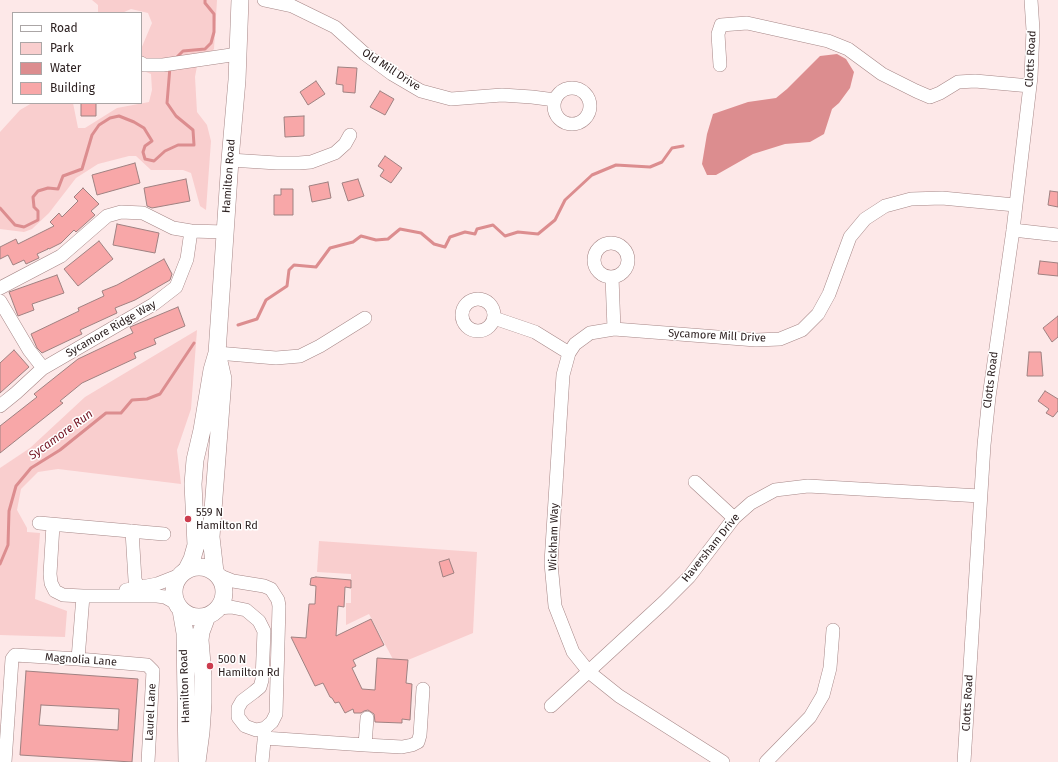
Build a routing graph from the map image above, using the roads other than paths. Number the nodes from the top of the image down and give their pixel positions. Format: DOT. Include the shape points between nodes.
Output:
graph roads {
  1 [pos="240,0"];
  2 [pos="264,0"];
  3 [pos="1031,0"];
  4 [pos="293,3"];
  5 [pos="238,54"];
  6 [pos="142,64"];
  7 [pos="720,65"];
  8 [pos="1030,86"];
  9 [pos="555,100"];
  10 [pos="350,135"];
  11 [pos="230,160"];
  12 [pos="1015,205"];
  13 [pos="1012,230"];
  14 [pos="191,231"];
  15 [pos="225,232"];
  16 [pos="1058,235"];
  17 [pos="612,277"];
  18 [pos="0,288"];
  19 [pos="0,301"];
  20 [pos="365,318"];
  21 [pos="494,318"];
  22 [pos="614,329"];
  23 [pos="217,353"];
  24 [pos="569,353"];
  25 [pos="43,368"];
  26 [pos="0,406"];
  27 [pos="695,482"];
  28 [pos="980,496"];
  29 [pos="734,518"];
  30 [pos="39,523"];
  31 [pos="53,525"];
  32 [pos="132,531"];
  33 [pos="164,534"];
  34 [pos="183,572"];
  35 [pos="216,574"];
  36 [pos="139,588"];
  37 [pos="83,596"];
  38 [pos="179,607"];
  39 [pos="213,612"];
  40 [pos="833,630"];
  41 [pos="78,659"];
  42 [pos="146,665"];
  43 [pos="589,672"];
  44 [pos="423,689"];
  45 [pos="551,706"];
  46 [pos="366,718"];
  47 [pos="264,733"];
  48 [pos="365,745"];
  49 [pos="5,762"];
  50 [pos="148,762"];
  51 [pos="187,762"];
  52 [pos="197,762"];
  53 [pos="262,762"];
  54 [pos="723,762"];
  55 [pos="766,762"];
  56 [pos="964,762"];
  1 -- 5 [label="main road, Hamilton Road"];
  2 -- 4 [label="street, Old Mill Drive"];
  3 -- 8 [label="street, Clotts Road" via="1033,30"];
  4 -- 9 [label="street, Old Mill Drive" via="335,27 392,74 422,91 450,99 502,95"];
  5 -- 6 [label="street" via="163,65"];
  5 -- 11 [label="main road, Hamilton Road"];
  7 -- 8 [label="street" via="718,34 721,25 747,23 828,41 848,49 882,74 930,97 958,82"];
  8 -- 12 [label="street, Clotts Road"];
  10 -- 11 [label="street" via="335,153 311,162 278,164"];
  11 -- 15 [label="main road, Hamilton Road"];
  12 -- 13 [label="street, Clotts Road"];
  12 -- 22 [label="street, Sycamore Mill Drive" via="942,198 911,199 885,206 865,219 850,238 829,294 818,314 802,330 780,339 756,340"];
  13 -- 16 [label="street"];
  13 -- 28 [label="street, Clotts Road" via="988,398"];
  14 -- 15 [label="street"];
  14 -- 18 [label="street" via="173,228 143,213 121,212 107,216 61,256"];
  14 -- 25 [label="street, Sycamore Ridge Way" via="187,259 176,287 154,304"];
  15 -- 23 [label="main road, Hamilton Road"];
  17 -- 22 [label="street"];
  19 -- 25 [label="street" via="25,344"];
  20 -- 23 [label="street" via="300,356 276,358"];
  21 -- 24 [label="street" via="535,332"];
  22 -- 24 [label="street, Sycamore Mill Drive" via="590,333 575,344"];
  23 -- 34 [label="main road, Hamilton Road" via="195,460 196,545 192,559"];
  23 -- 35 [label="main road, Hamilton Road" via="223,379 211,537"];
  24 -- 43 [label="street, Wickham Way" via="563,375 551,562 555,606 573,652"];
  25 -- 26 [label="street, Sycamore Ridge Way"];
  27 -- 29 [label="street"];
  28 -- 29 [label="street, Haversham Drive" via="808,486 775,490 751,503"];
  28 -- 56 [label="street, Clotts Road"];
  29 -- 43 [label="street, Haversham Drive" via="689,577"];
  30 -- 31 [label="street"];
  31 -- 32 [label="street"];
  31 -- 37 [label="street" via="51,583 55,591 63,595"];
  32 -- 33 [label="street"];
  32 -- 36 [label="street" via="135,580"];
  34 -- 35 [label="main road" via="201,567 208,568"];
  34 -- 36 [label="street" via="168,581"];
  34 -- 38 [label="main road" via="174,589"];
  35 -- 39 [label="main road" via="224,588 224,595"];
  35 -- 47 [label="street" via="233,581 264,586 271,589 278,600 276,714"];
  36 -- 37 [label="street"];
  37 -- 38 [label="street" via="157,596"];
  37 -- 41 [label="street"];
  38 -- 39 [label="main road" via="194,616"];
  38 -- 51 [label="main road, Hamilton Road" via="185,633"];
  39 -- 47 [label="street" via="231,607 246,610 259,621 264,631 260,687 242,701 238,708 238,717 245,726"];
  39 -- 52 [label="main road, Hamilton Road" via="201,632 200,640 203,703"];
  40 -- 55 [label="street" via="830,668 823,695 810,717"];
  41 -- 42 [label="street, Magnolia Lane"];
  41 -- 49 [label="street, Magnolia Lane" via="15,655 12,659"];
  42 -- 50 [label="street, Laurel Lane" via="153,672"];
  43 -- 45 [label="street, Haversham Drive"];
  43 -- 54 [label="street, Wickham Way" via="619,696"];
  44 -- 48 [label="street" via="418,742 402,747"];
  46 -- 48 [label="street"];
  47 -- 48 [label="street"];
  47 -- 53 [label="street"];
}
